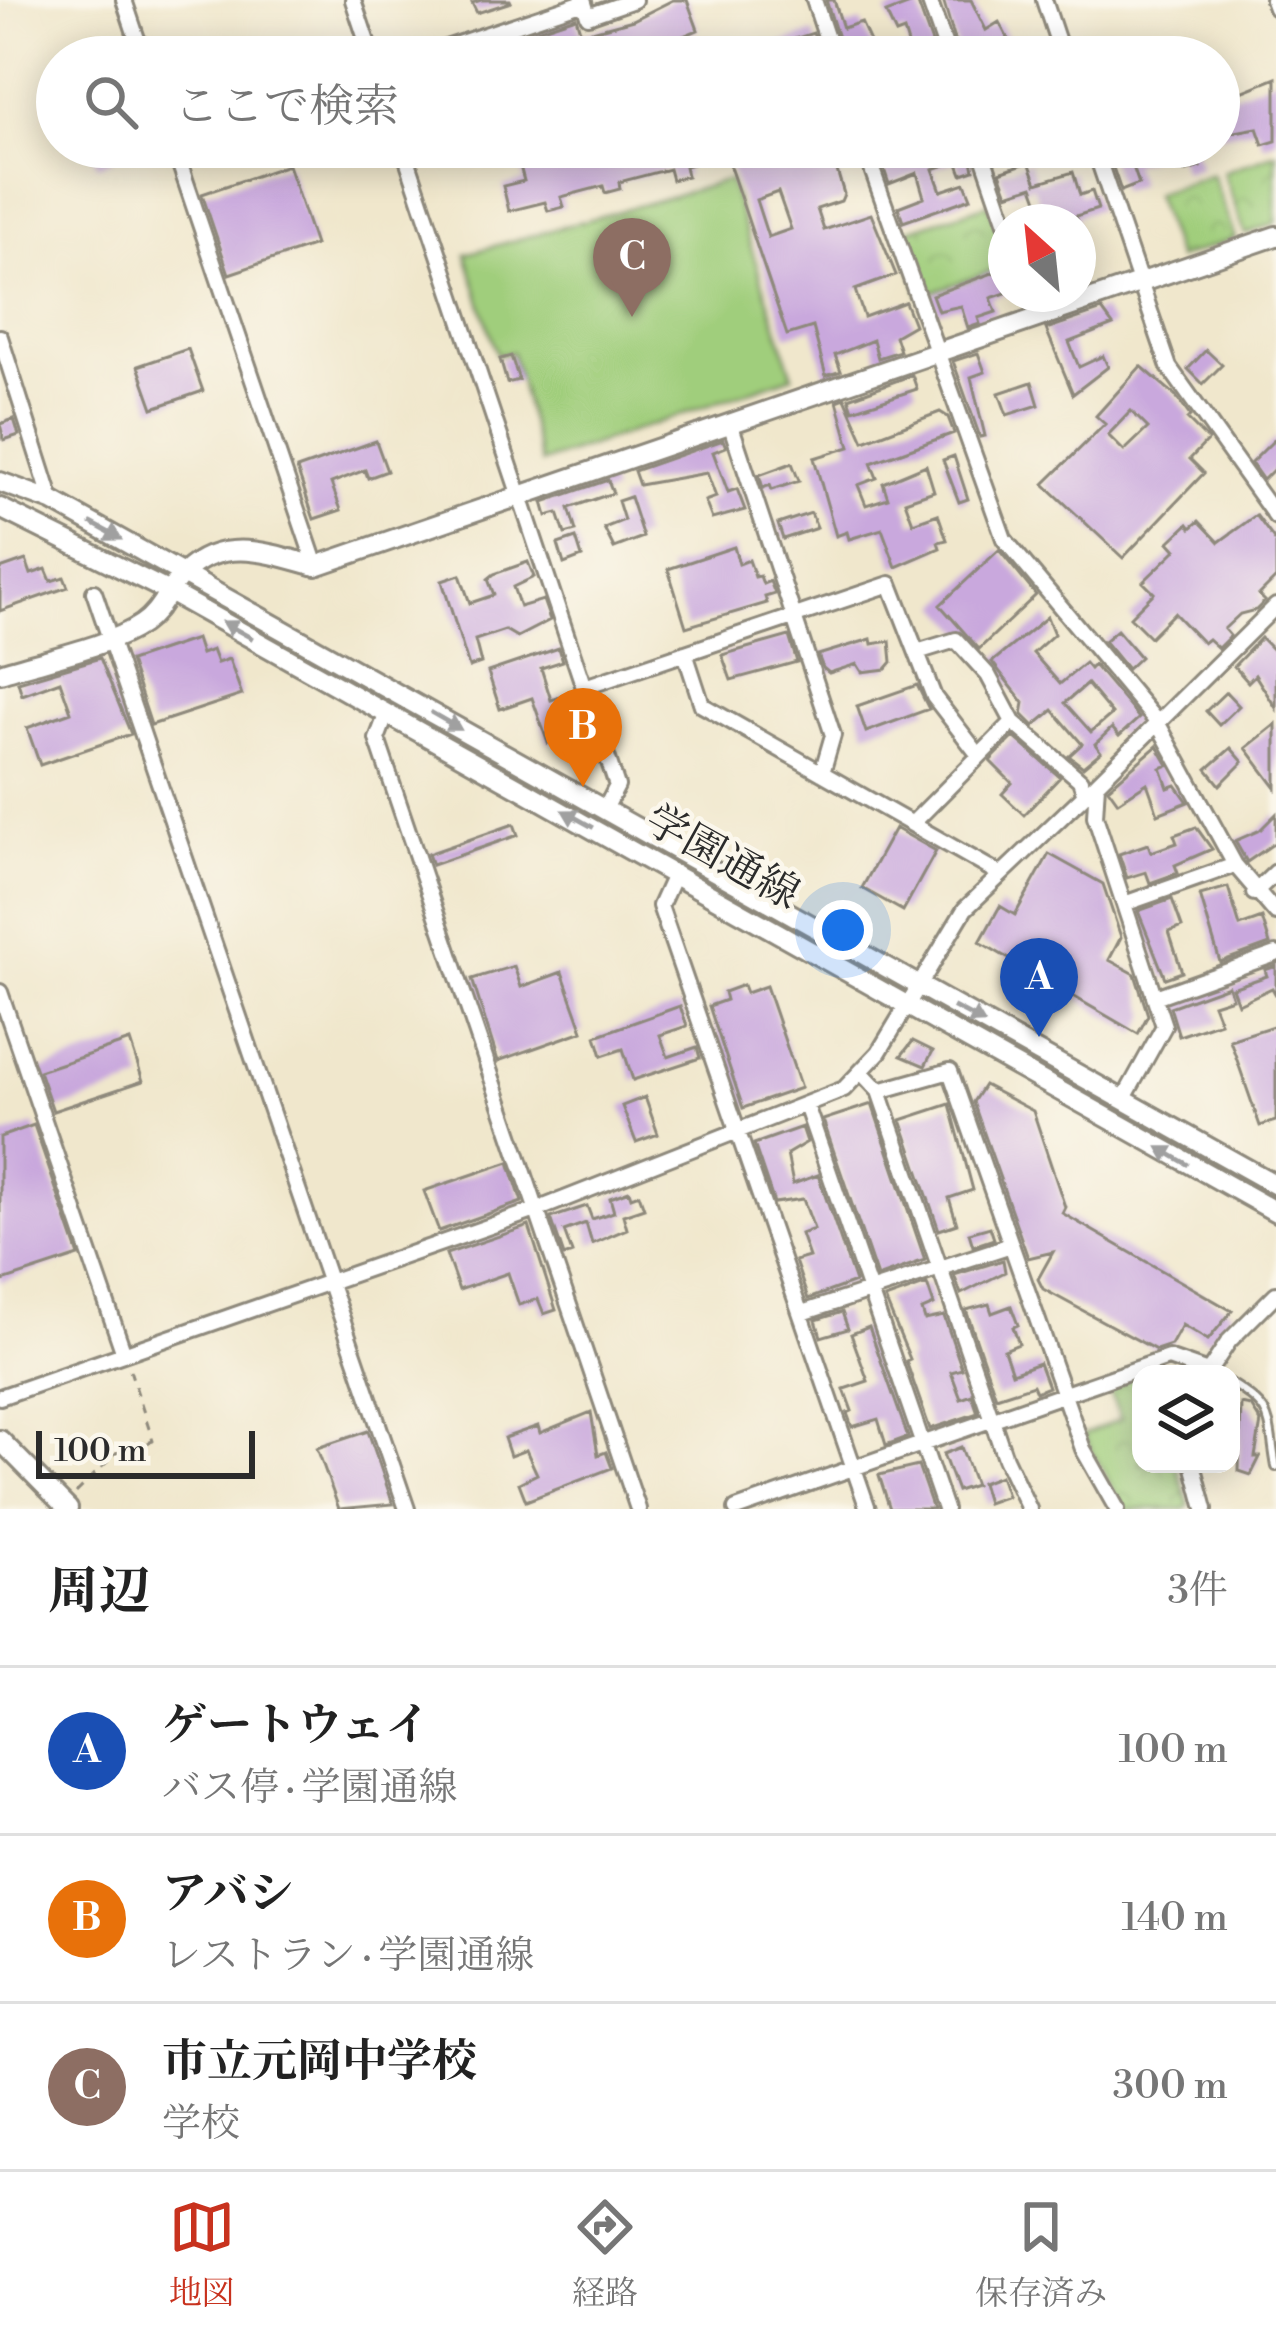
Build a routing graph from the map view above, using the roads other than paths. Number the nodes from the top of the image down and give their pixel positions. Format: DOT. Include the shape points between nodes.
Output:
graph roads {
  1 [pos="124,0"];
  2 [pos="352,0"];
  3 [pos="634,0"];
  4 [pos="814,0"];
  5 [pos="929,0"];
  6 [pos="1044,0"];
  7 [pos="584,1"];
  8 [pos="136,36"];
  9 [pos="365,36"];
  10 [pos="481,36"];
  11 [pos="826,36"];
  12 [pos="942,36"];
  13 [pos="1056,36"];
  14 [pos="181,168"];
  15 [pos="410,168"];
  16 [pos="871,168"];
  17 [pos="987,168"];
  18 [pos="1101,168"];
  19 [pos="1000,204"];
  20 [pos="1276,236"];
  21 [pos="1140,281"];
  22 [pos="1037,312"];
  23 [pos="1038,316"];
  24 [pos="0,338"];
  25 [pos="935,353"];
  26 [pos="730,423"];
  27 [pos="0,482"];
  28 [pos="523,495"];
  29 [pos="52,500"];
  30 [pos="0,508"];
  31 [pos="1276,517"];
  32 [pos="316,566"];
  33 [pos="183,573"];
  34 [pos="94,592"];
  35 [pos="171,593"];
  36 [pos="1276,606"];
  37 [pos="794,616"];
  38 [pos="110,637"];
  39 [pos="916,652"];
  40 [pos="685,653"];
  41 [pos="0,673"];
  42 [pos="585,686"];
  43 [pos="387,713"];
  44 [pos="1013,722"];
  45 [pos="1157,722"];
  46 [pos="978,754"];
  47 [pos="822,773"];
  48 [pos="1097,784"];
  49 [pos="1085,795"];
  50 [pos="604,811"];
  51 [pos="912,824"];
  52 [pos="1235,865"];
  53 [pos="1276,872"];
  54 [pos="675,873"];
  55 [pos="1000,874"];
  56 [pos="1254,893"];
  57 [pos="1124,904"];
  58 [pos="1276,913"];
  59 [pos="1276,954"];
  60 [pos="0,992"];
  61 [pos="911,996"];
  62 [pos="1155,997"];
  63 [pos="863,1074"];
  64 [pos="879,1091"];
  65 [pos="1124,1100"];
  66 [pos="807,1108"];
  67 [pos="740,1134"];
  68 [pos="1276,1185"];
  69 [pos="539,1209"];
  70 [pos="1276,1212"];
  71 [pos="1011,1245"];
  72 [pos="940,1268"];
  73 [pos="334,1283"];
  74 [pos="871,1291"];
  75 [pos="1276,1294"];
  76 [pos="802,1313"];
  77 [pos="123,1351"];
  78 [pos="1149,1365"];
  79 [pos="1188,1365"];
  80 [pos="1214,1365"];
  81 [pos="1132,1372"];
  82 [pos="1240,1388"];
  83 [pos="0,1397"];
  84 [pos="1064,1397"];
  85 [pos="993,1421"];
  86 [pos="0,1440"];
  87 [pos="924,1445"];
  88 [pos="1276,1467"];
  89 [pos="854,1469"];
  90 [pos="1195,1473"];
  91 [pos="67,1506"];
  92 [pos="406,1509"];
  93 [pos="638,1509"];
  94 [pos="736,1509"];
  95 [pos="868,1509"];
  96 [pos="945,1509"];
  97 [pos="1029,1509"];
  98 [pos="1117,1509"];
  99 [pos="1205,1509"];
  1 -- 8 [label="street"];
  2 -- 9 [label="street"];
  3 -- 7 [label="street" via="588,16"];
  4 -- 11 [label="street"];
  5 -- 12 [label="street"];
  6 -- 13 [label="street"];
  7 -- 10 [label="street"];
  14 -- 32 [label="street"];
  15 -- 28 [label="street"];
  16 -- 25 [label="street"];
  17 -- 19 [label="street"];
  18 -- 21 [label="street"];
  20 -- 21 [label="street"];
  21 -- 23 [label="street"];
  21 -- 31 [label="street" via="1169,367"];
  22 -- 23 [label="street"];
  23 -- 25 [label="street"];
  24 -- 29 [label="street"];
  25 -- 26 [label="street"];
  25 -- 45 [label="street" via="1004,539"];
  26 -- 28 [label="street"];
  26 -- 37 [label="street"];
  27 -- 29 [label="street, 学園通線"];
  28 -- 32 [label="street"];
  28 -- 42 [label="street"];
  29 -- 33 [label="street, 学園通線, one-way"];
  30 -- 35 [label="street, 学園通線"];
  32 -- 33 [label="street" via="246,547"];
  33 -- 35 [label="street"];
  33 -- 50 [label="street, 学園通線, one-way"];
  34 -- 38 [label="street"];
  35 -- 38 [label="street" via="140,626"];
  43 -- 35 [label="street, 学園通線, one-way"];
  36 -- 45 [label="street"];
  37 -- 39 [label="street" via="890,584"];
  37 -- 40 [label="street"];
  37 -- 47 [label="street" via="833,735"];
  38 -- 41 [label="street"];
  38 -- 73 [label="street"];
  39 -- 44 [label="street" via="956,640 988,675"];
  39 -- 46 [label="street" via="947,719"];
  40 -- 42 [label="street"];
  40 -- 47 [label="street" via="702,705"];
  42 -- 50 [label="street" via="617,786"];
  54 -- 43 [label="street, 学園通線, one-way"];
  43 -- 69 [label="street" via="377,739"];
  44 -- 46 [label="street"];
  44 -- 49 [label="street" via="1080,780"];
  45 -- 48 [label="street"];
  45 -- 52 [label="street"];
  46 -- 51 [label="street"];
  47 -- 51 [label="street"];
  48 -- 49 [label="street"];
  48 -- 57 [label="street" via="1095,816"];
  49 -- 55 [label="street"];
  50 -- 61 [label="street, 学園通線"];
  51 -- 55 [label="street"];
  52 -- 56 [label="street"];
  52 -- 57 [label="street"];
  53 -- 56 [label="street"];
  54 -- 61 [label="street, 学園通線"];
  54 -- 67 [label="street" via="660,906"];
  55 -- 61 [label="street" via="965,909"];
  56 -- 58 [label="street"];
  57 -- 62 [label="street"];
  59 -- 62 [label="street"];
  60 -- 77 [label="street"];
  61 -- 63 [label="street"];
  61 -- 65 [label="street, 学園通線, one-way"];
  70 -- 61 [label="street, 学園通線, one-way"];
  62 -- 65 [label="street" via="1164,1026"];
  63 -- 64 [label="street"];
  63 -- 66 [label="street"];
  64 -- 71 [label="street" via="950,1071"];
  64 -- 72 [label="street"];
  65 -- 68 [label="street, 学園通線"];
  66 -- 67 [label="street"];
  66 -- 74 [label="street"];
  67 -- 69 [label="street"];
  67 -- 76 [label="street"];
  69 -- 73 [label="street"];
  69 -- 93 [label="street"];
  71 -- 72 [label="street"];
  71 -- 84 [label="street"];
  72 -- 74 [label="street"];
  72 -- 85 [label="street"];
  73 -- 77 [label="street"];
  73 -- 92 [label="street"];
  74 -- 76 [label="street"];
  74 -- 87 [label="street"];
  75 -- 80 [label="street"];
  76 -- 89 [label="street"];
  77 -- 83 [label="street"];
  78 -- 79 [label="street" via="1168,1358"];
  81 -- 84 [label="street"];
  82 -- 88 [label="lane" via="1272,1414"];
  84 -- 85 [label="street"];
  84 -- 98 [label="street"];
  85 -- 87 [label="street"];
  85 -- 97 [label="street"];
  86 -- 91 [label="street"];
  87 -- 89 [label="street"];
  87 -- 96 [label="street"];
  89 -- 94 [label="street"];
  89 -- 95 [label="street"];
  90 -- 99 [label="street"];
}
